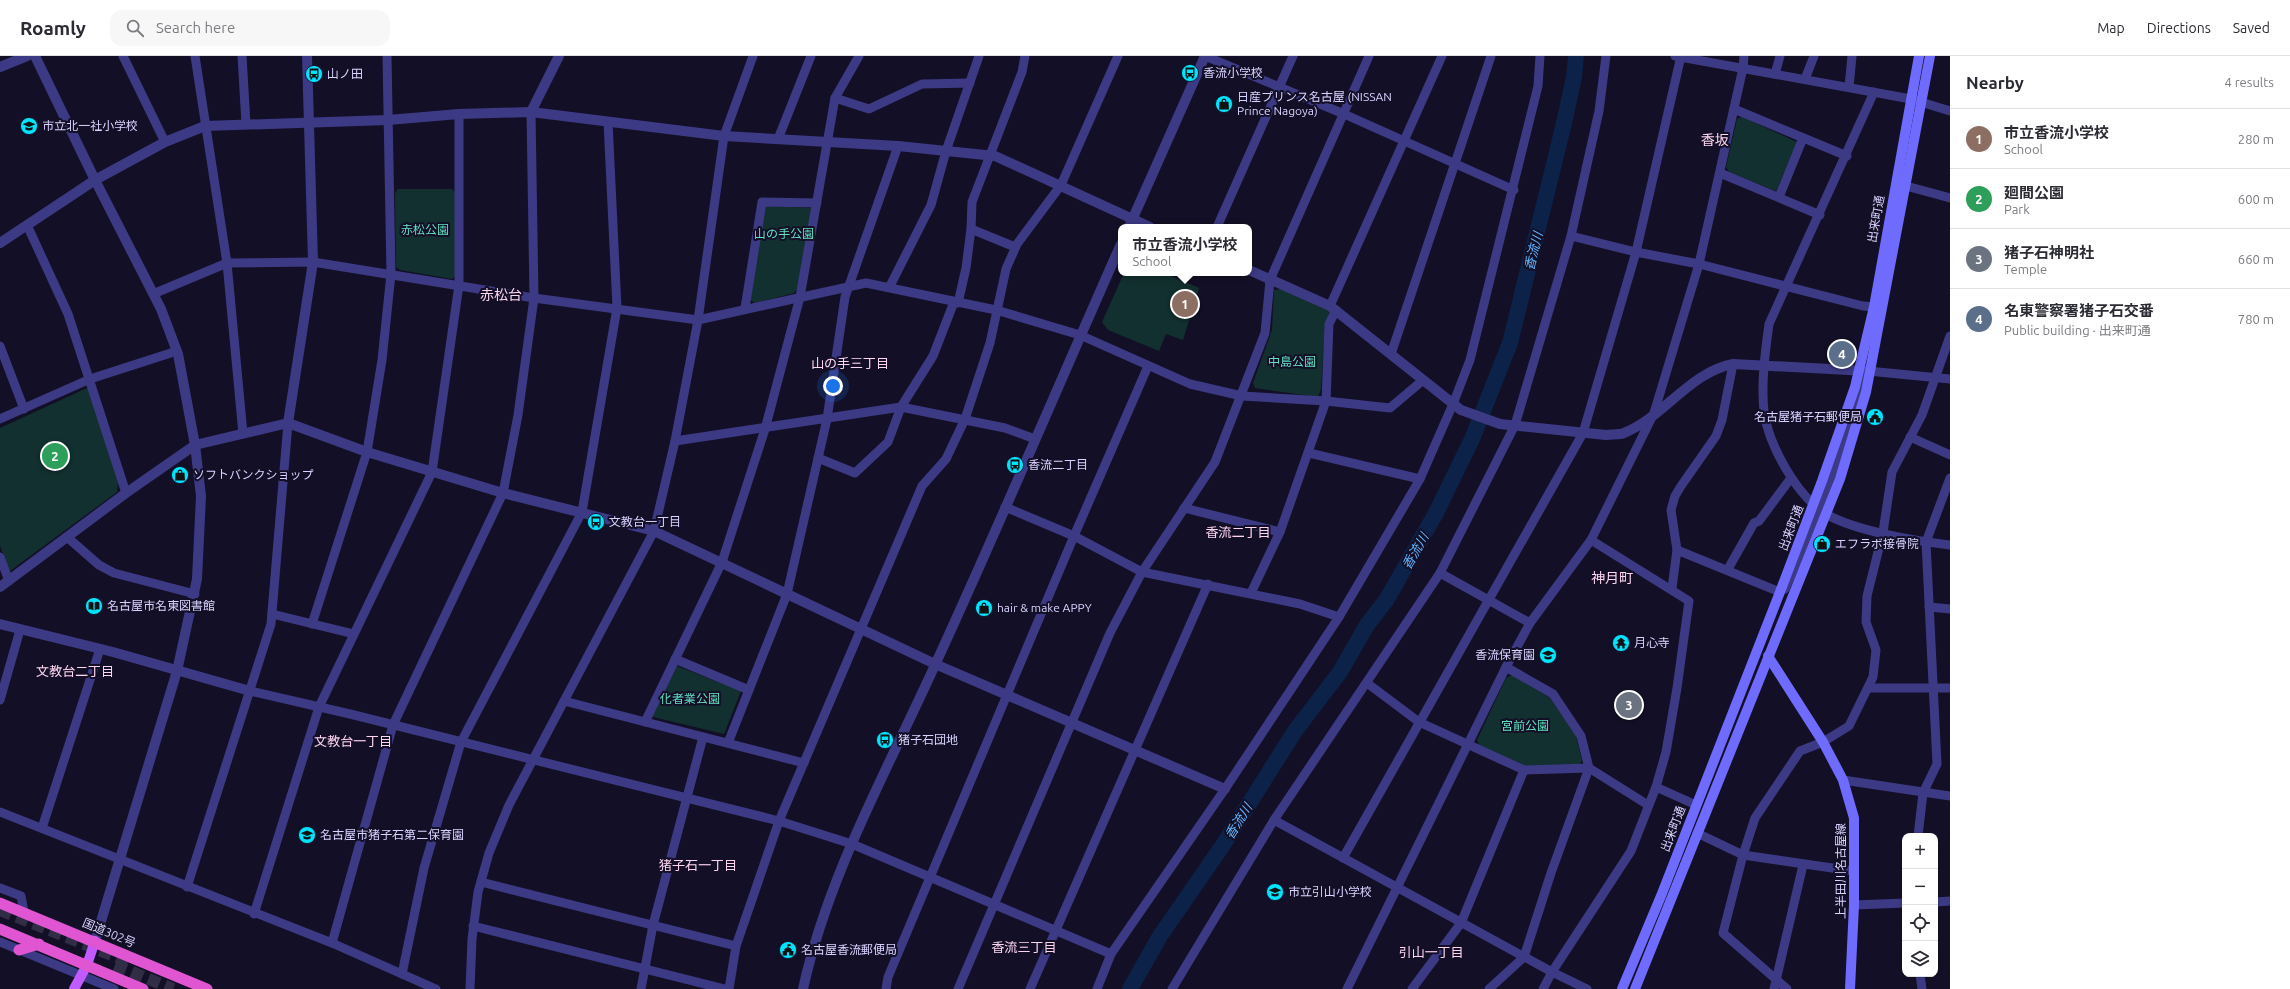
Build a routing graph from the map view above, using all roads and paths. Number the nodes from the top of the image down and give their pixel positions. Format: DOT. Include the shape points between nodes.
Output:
graph roads {
  1 [pos="27,56"];
  2 [pos="35,56"];
  3 [pos="123,56"];
  4 [pos="195,56"];
  5 [pos="242,56"];
  6 [pos="307,56"];
  7 [pos="387,56"];
  8 [pos="559,56"];
  9 [pos="753,56"];
  10 [pos="811,56"];
  11 [pos="859,56"];
  12 [pos="979,56"];
  13 [pos="1025,56"];
  14 [pos="1118,56"];
  15 [pos="1205,56"];
  16 [pos="1293,56"];
  17 [pos="1369,56"];
  18 [pos="1442,56"];
  19 [pos="1491,56"];
  20 [pos="1540,56"];
  21 [pos="1606,56"];
  22 [pos="1679,56"];
  23 [pos="1744,56"];
  24 [pos="1780,56"];
  25 [pos="1814,56"];
  26 [pos="1852,56"];
  27 [pos="1920,56"];
  28 [pos="1930,56"];
  29 [pos="0,67"];
  30 [pos="1743,68"];
  31 [pos="1775,74"];
  32 [pos="1805,79"];
  33 [pos="970,82"];
  34 [pos="1849,87"];
  35 [pos="1279,89"];
  36 [pos="1874,92"];
  37 [pos="835,98"];
  38 [pos="1916,101"];
  39 [pos="1734,109"];
  40 [pos="1950,111"];
  41 [pos="531,112"];
  42 [pos="459,114"];
  43 [pos="1344,114"];
  44 [pos="388,120"];
  45 [pos="608,122"];
  46 [pos="309,123"];
  47 [pos="246,124"];
  48 [pos="205,126"];
  49 [pos="724,136"];
  50 [pos="1803,138"];
  51 [pos="778,139"];
  52 [pos="1404,141"];
  53 [pos="166,142"];
  54 [pos="828,142"];
  55 [pos="898,146"];
  56 [pos="946,151"];
  57 [pos="989,155"];
  58 [pos="1847,156"];
  59 [pos="1455,164"];
  60 [pos="1720,173"];
  61 [pos="95,180"];
  62 [pos="1061,185"];
  63 [pos="1906,186"];
  64 [pos="1514,190"];
  65 [pos="1778,197"];
  66 [pos="1950,198"];
  67 [pos="817,204"];
  68 [pos="1820,215"];
  69 [pos="1130,223"];
  70 [pos="1218,224"];
  71 [pos="27,225"];
  72 [pos="971,229"];
  73 [pos="1571,236"];
  74 [pos="0,243"];
  75 [pos="1015,247"];
  76 [pos="1118,251"];
  77 [pos="1636,252"];
  78 [pos="313,262"];
  79 [pos="227,263"];
  80 [pos="1699,264"];
  81 [pos="1252,271"];
  82 [pos="391,274"];
  83 [pos="1270,280"];
  84 [pos="458,285"];
  85 [pos="890,286"];
  86 [pos="848,287"];
  87 [pos="1787,288"];
  88 [pos="153,294"];
  89 [pos="800,297"];
  90 [pos="534,298"];
  91 [pos="956,302"];
  92 [pos="1874,307"];
  93 [pos="617,308"];
  94 [pos="745,308"];
  95 [pos="1333,308"];
  96 [pos="996,310"];
  97 [pos="698,320"];
  98 [pos="1080,335"];
  99 [pos="1950,336"];
  100 [pos="0,346"];
  101 [pos="176,351"];
  102 [pos="1391,354"];
  103 [pos="1733,364"];
  104 [pos="1148,366"];
  105 [pos="1763,366"];
  106 [pos="1863,371"];
  107 [pos="1936,376"];
  108 [pos="90,379"];
  109 [pos="1950,379"];
  110 [pos="1422,381"];
  111 [pos="1242,396"];
  112 [pos="1326,401"];
  113 [pos="1453,404"];
  114 [pos="901,407"];
  115 [pos="24,409"];
  116 [pos="1654,413"];
  117 [pos="827,419"];
  118 [pos="965,419"];
  119 [pos="0,420"];
  120 [pos="288,423"];
  121 [pos="1516,425"];
  122 [pos="765,429"];
  123 [pos="1582,432"];
  124 [pos="243,434"];
  125 [pos="1910,437"];
  126 [pos="1035,439"];
  127 [pos="675,441"];
  128 [pos="195,445"];
  129 [pos="367,452"];
  130 [pos="1308,453"];
  131 [pos="1950,455"];
  132 [pos="818,458"];
  133 [pos="432,472"];
  134 [pos="1420,478"];
  135 [pos="1791,478"];
  136 [pos="1950,478"];
  137 [pos="126,493"];
  138 [pos="503,493"];
  139 [pos="1005,507"];
  140 [pos="1184,508"];
  141 [pos="1820,508"];
  142 [pos="582,512"];
  143 [pos="654,531"];
  144 [pos="1280,532"];
  145 [pos="1883,532"];
  146 [pos="1074,536"];
  147 [pos="67,537"];
  148 [pos="1592,540"];
  149 [pos="1926,542"];
  150 [pos="1950,545"];
  151 [pos="1677,550"];
  152 [pos="0,557"];
  153 [pos="722,562"];
  154 [pos="1728,569"];
  155 [pos="1142,572"];
  156 [pos="1440,573"];
  157 [pos="9,581"];
  158 [pos="1208,584"];
  159 [pos="0,587"];
  160 [pos="1672,588"];
  161 [pos="1780,592"];
  162 [pos="1251,593"];
  163 [pos="195,594"];
  164 [pos="787,594"];
  165 [pos="1488,599"];
  166 [pos="1929,607"];
  167 [pos="1950,610"];
  168 [pos="272,614"];
  169 [pos="1339,617"];
  170 [pos="1530,623"];
  171 [pos="0,624"];
  172 [pos="312,624"];
  173 [pos="861,629"];
  174 [pos="20,630"];
  175 [pos="354,634"];
  176 [pos="1763,635"];
  177 [pos="100,649"];
  178 [pos="1768,656"];
  179 [pos="675,659"];
  180 [pos="936,664"];
  181 [pos="1506,667"];
  182 [pos="177,670"];
  183 [pos="1367,683"];
  184 [pos="1868,688"];
  185 [pos="1950,688"];
  186 [pos="1932,689"];
  187 [pos="749,690"];
  188 [pos="250,691"];
  189 [pos="1007,695"];
  190 [pos="0,700"];
  191 [pos="564,701"];
  192 [pos="319,707"];
  193 [pos="645,722"];
  194 [pos="1420,722"];
  195 [pos="1072,723"];
  196 [pos="393,725"];
  197 [pos="703,737"];
  198 [pos="461,742"];
  199 [pos="1823,742"];
  200 [pos="728,743"];
  201 [pos="1469,745"];
  202 [pos="1135,750"];
  203 [pos="533,760"];
  204 [pos="804,762"];
  205 [pos="1589,768"];
  206 [pos="1524,770"];
  207 [pos="1843,780"];
  208 [pos="1656,787"];
  209 [pos="1224,789"];
  210 [pos="1923,792"];
  211 [pos="1950,796"];
  212 [pos="686,798"];
  213 [pos="1648,805"];
  214 [pos="1696,805"];
  215 [pos="0,812"];
  216 [pos="1274,820"];
  217 [pos="779,821"];
  218 [pos="42,828"];
  219 [pos="1697,833"];
  220 [pos="1918,833"];
  221 [pos="852,844"];
  222 [pos="1743,854"];
  223 [pos="1343,858"];
  224 [pos="122,859"];
  225 [pos="1803,865"];
  226 [pos="1853,871"];
  227 [pos="930,877"];
  228 [pos="481,882"];
  229 [pos="187,887"];
  230 [pos="1399,887"];
  231 [pos="0,888"];
  232 [pos="1950,901"];
  233 [pos="1902,902"];
  234 [pos="1938,902"];
  235 [pos="0,903"];
  236 [pos="994,904"];
  237 [pos="1854,905"];
  238 [pos="24,912"];
  239 [pos="254,914"];
  240 [pos="1461,923"];
  241 [pos="653,925"];
  242 [pos="473,926"];
  243 [pos="0,929"];
  244 [pos="1056,931"];
  245 [pos="95,941"];
  246 [pos="0,942"];
  247 [pos="332,943"];
  248 [pos="39,944"];
  249 [pos="736,946"];
  250 [pos="19,950"];
  251 [pos="1111,954"];
  252 [pos="1524,957"];
  253 [pos="644,968"];
  254 [pos="84,970"];
  255 [pos="1552,972"];
  256 [pos="402,974"];
  257 [pos="1920,977"];
  258 [pos="1777,980"];
  259 [pos="74,989"];
  260 [pos="114,989"];
  261 [pos="143,989"];
  262 [pos="207,989"];
  263 [pos="436,989"];
  264 [pos="470,989"];
  265 [pos="641,989"];
  266 [pos="725,989"];
  267 [pos="729,989"];
  268 [pos="803,989"];
  269 [pos="886,989"];
  270 [pos="958,989"];
  271 [pos="1030,989"];
  272 [pos="1097,989"];
  273 [pos="1172,989"];
  274 [pos="1347,989"];
  275 [pos="1412,989"];
  276 [pos="1489,989"];
  277 [pos="1543,989"];
  278 [pos="1587,989"];
  279 [pos="1622,989"];
  280 [pos="1635,989"];
  281 [pos="1774,989"];
  282 [pos="1787,989"];
  283 [pos="1850,989"];
  284 [pos="1922,989"];
  1 -- 29 [label="street"];
  2 -- 61 [label="street"];
  3 -- 53 [label="street"];
  4 -- 48 [label="street"];
  5 -- 47 [label="street"];
  6 -- 46 [label="street"];
  7 -- 44 [label="street"];
  8 -- 41 [label="street"];
  9 -- 49 [label="street"];
  10 -- 51 [label="street"];
  11 -- 37 [label="street"];
  12 -- 33 [label="street"];
  13 -- 57 [label="street" via="1022,72"];
  14 -- 62 [label="street"];
  15 -- 35 [label="street"];
  15 -- 69 [label="street"];
  16 -- 35 [label="street"];
  17 -- 43 [label="street"];
  18 -- 52 [label="street"];
  19 -- 59 [label="street"];
  20 -- 64 [label="street" via="1538,86"];
  21 -- 73 [label="street" via="1599,111"];
  22 -- 30 [label="street"];
  22 -- 77 [label="street"];
  23 -- 30 [label="street"];
  24 -- 31 [label="street"];
  25 -- 32 [label="street"];
  26 -- 34 [label="street"];
  27 -- 38 [label="main road, 出来町通" via="1914,86"];
  28 -- 38 [label="main road, 出来町通"];
  30 -- 31 [label="street"];
  30 -- 39 [label="street"];
  31 -- 32 [label="street"];
  32 -- 34 [label="street"];
  33 -- 37 [label="street" via="922,84 869,109"];
  33 -- 56 [label="street"];
  34 -- 36 [label="street"];
  35 -- 43 [label="street"];
  35 -- 70 [label="street"];
  36 -- 38 [label="street"];
  36 -- 58 [label="street"];
  37 -- 54 [label="street"];
  38 -- 40 [label="street"];
  38 -- 63 [label="main road, 出来町通"];
  38 -- 92 [label="main road, 出来町通"];
  39 -- 50 [label="street"];
  39 -- 60 [label="street"];
  41 -- 42 [label="street"];
  41 -- 45 [label="street"];
  41 -- 90 [label="street"];
  42 -- 44 [label="street"];
  42 -- 84 [label="street"];
  43 -- 52 [label="street"];
  43 -- 83 [label="street"];
  44 -- 46 [label="street"];
  44 -- 82 [label="street"];
  45 -- 49 [label="street"];
  45 -- 93 [label="street"];
  46 -- 47 [label="street"];
  46 -- 78 [label="street"];
  47 -- 48 [label="street"];
  48 -- 53 [label="street"];
  48 -- 79 [label="street"];
  49 -- 51 [label="street"];
  49 -- 97 [label="street"];
  50 -- 58 [label="street"];
  50 -- 65 [label="street"];
  51 -- 54 [label="street"];
  52 -- 59 [label="street"];
  52 -- 95 [label="street"];
  53 -- 61 [label="street"];
  54 -- 55 [label="street"];
  54 -- 67 [label="street"];
  55 -- 56 [label="street"];
  55 -- 86 [label="street"];
  56 -- 57 [label="street"];
  56 -- 85 [label="street" via="930,205"];
  57 -- 62 [label="street"];
  57 -- 72 [label="street" via="972,202"];
  58 -- 68 [label="street"];
  59 -- 64 [label="street"];
  59 -- 102 [label="street"];
  60 -- 65 [label="street"];
  60 -- 80 [label="street"];
  61 -- 71 [label="street"];
  61 -- 88 [label="street"];
  62 -- 69 [label="street"];
  62 -- 75 [label="street"];
  63 -- 66 [label="street"];
  63 -- 106 [label="main road, 出来町通" via="1883,309"];
  64 -- 113 [label="street" via="1470,360"];
  65 -- 68 [label="street"];
  67 -- 89 [label="street"];
  67 -- 94 [label="street" via="762,202"];
  68 -- 87 [label="street"];
  71 -- 74 [label="street"];
  71 -- 108 [label="street" via="68,314"];
  72 -- 75 [label="street"];
  72 -- 91 [label="street" via="966,268"];
  73 -- 77 [label="street"];
  73 -- 121 [label="street"];
  75 -- 96 [label="street" via="1006,269"];
  76 -- 98 [label="street"];
  77 -- 80 [label="street"];
  77 -- 123 [label="street"];
  78 -- 79 [label="street"];
  78 -- 82 [label="street"];
  78 -- 120 [label="street"];
  79 -- 88 [label="street"];
  79 -- 124 [label="street"];
  80 -- 87 [label="street"];
  80 -- 116 [label="street"];
  81 -- 83 [label="street"];
  82 -- 84 [label="street"];
  82 -- 129 [label="street" via="382,360"];
  83 -- 95 [label="street"];
  83 -- 111 [label="street" via="1265,333"];
  84 -- 90 [label="street"];
  84 -- 133 [label="street"];
  85 -- 86 [label="street" via="866,283"];
  85 -- 91 [label="street"];
  86 -- 89 [label="street"];
  86 -- 117 [label="street"];
  87 -- 92 [label="street"];
  87 -- 105 [label="street" via="1769,324"];
  88 -- 101 [label="street" via="162,309"];
  89 -- 94 [label="street"];
  89 -- 122 [label="street"];
  90 -- 93 [label="street"];
  90 -- 138 [label="street" via="518,414"];
  91 -- 96 [label="street"];
  91 -- 114 [label="street" via="933,356"];
  92 -- 106 [label="main road, 出来町通"];
  93 -- 97 [label="street"];
  93 -- 142 [label="street"];
  94 -- 97 [label="street"];
  95 -- 102 [label="street"];
  95 -- 112 [label="street" via="1329,324"];
  96 -- 98 [label="street"];
  96 -- 118 [label="street" via="990,343"];
  97 -- 127 [label="street"];
  98 -- 104 [label="street"];
  98 -- 126 [label="street"];
  99 -- 107 [label="street"];
  100 -- 115 [label="street"];
  101 -- 108 [label="street"];
  101 -- 128 [label="street"];
  102 -- 110 [label="street"];
  103 -- 105 [label="street"];
  103 -- 116 [label="street" via="1721,366 1708,373"];
  103 -- 151 [label="street" via="1722,420 1716,436 1675,496 1671,510"];
  104 -- 111 [label="street" via="1190,384"];
  104 -- 146 [label="street"];
  105 -- 106 [label="street"];
  105 -- 135 [label="street" via="1764,413 1775,447"];
  106 -- 107 [label="street"];
  106 -- 141 [label="main road, 出来町通" via="1822,481"];
  106 -- 141 [label="main road, 出来町通" via="1864,399 1840,479"];
  107 -- 109 [label="street"];
  107 -- 125 [label="street" via="1922,415"];
  108 -- 115 [label="street"];
  108 -- 137 [label="street"];
  110 -- 112 [label="street" via="1390,408"];
  110 -- 113 [label="street"];
  111 -- 112 [label="street"];
  111 -- 140 [label="street" via="1215,462"];
  112 -- 130 [label="street"];
  113 -- 121 [label="street" via="1465,412 1500,424"];
  113 -- 134 [label="street"];
  114 -- 117 [label="street"];
  114 -- 118 [label="street"];
  114 -- 132 [label="street" via="888,442 855,473"];
  115 -- 119 [label="street"];
  116 -- 123 [label="street" via="1623,433 1606,435"];
  116 -- 148 [label="street"];
  117 -- 122 [label="street"];
  117 -- 132 [label="street"];
  118 -- 126 [label="street" via="1006,428"];
  118 -- 173 [label="street" via="946,459 922,486"];
  120 -- 124 [label="street"];
  120 -- 129 [label="street"];
  120 -- 168 [label="street"];
  121 -- 123 [label="street"];
  121 -- 156 [label="street"];
  122 -- 127 [label="street"];
  122 -- 153 [label="street"];
  123 -- 165 [label="street"];
  124 -- 128 [label="street"];
  125 -- 131 [label="street"];
  125 -- 145 [label="street" via="1892,472"];
  126 -- 139 [label="street"];
  127 -- 143 [label="street"];
  128 -- 137 [label="street"];
  128 -- 163 [label="street" via="201,496 200,557"];
  129 -- 133 [label="street"];
  129 -- 172 [label="street"];
  130 -- 134 [label="street"];
  130 -- 144 [label="street"];
  132 -- 164 [label="street"];
  133 -- 138 [label="street"];
  133 -- 175 [label="street"];
  134 -- 169 [label="street"];
  135 -- 141 [label="street"];
  135 -- 154 [label="street" via="1759,521 1754,523"];
  136 -- 149 [label="street"];
  137 -- 147 [label="street"];
  138 -- 142 [label="street"];
  138 -- 196 [label="street"];
  139 -- 146 [label="street"];
  139 -- 180 [label="street"];
  140 -- 144 [label="street"];
  140 -- 155 [label="street"];
  141 -- 145 [label="street" via="1836,519"];
  141 -- 161 [label="main road, 出来町通"];
  141 -- 176 [label="street"];
  141 -- 178 [label="main road, 出来町通" via="1817,536"];
  142 -- 143 [label="street"];
  142 -- 198 [label="street"];
  143 -- 153 [label="street"];
  143 -- 191 [label="street"];
  144 -- 162 [label="street"];
  145 -- 149 [label="street"];
  145 -- 184 [label="street" via="1867,596 1866,622 1876,650 1873,677"];
  146 -- 155 [label="street"];
  146 -- 189 [label="street"];
  147 -- 157 [label="street"];
  147 -- 163 [label="street" via="99,565 114,573"];
  148 -- 160 [label="street"];
  148 -- 170 [label="street"];
  149 -- 150 [label="street"];
  149 -- 166 [label="street"];
  151 -- 154 [label="street"];
  151 -- 160 [label="street"];
  152 -- 157 [label="street"];
  153 -- 164 [label="street"];
  153 -- 179 [label="street"];
  154 -- 161 [label="street"];
  155 -- 158 [label="street"];
  155 -- 195 [label="street" via="1110,633"];
  156 -- 165 [label="street"];
  156 -- 183 [label="street"];
  157 -- 159 [label="street"];
  158 -- 162 [label="street"];
  158 -- 202 [label="street"];
  160 -- 208 [label="street" via="1689,601 1678,688 1666,752"];
  161 -- 176 [label="main road, 出来町通"];
  162 -- 169 [label="street" via="1300,604"];
  163 -- 182 [label="street"];
  164 -- 173 [label="street"];
  164 -- 187 [label="street"];
  165 -- 170 [label="street"];
  165 -- 194 [label="street"];
  166 -- 167 [label="street"];
  166 -- 186 [label="street"];
  168 -- 172 [label="street"];
  168 -- 188 [label="street"];
  169 -- 209 [label="street"];
  170 -- 181 [label="street"];
  171 -- 174 [label="street"];
  172 -- 175 [label="street"];
  173 -- 180 [label="street"];
  173 -- 204 [label="street"];
  174 -- 177 [label="street"];
  174 -- 190 [label="street"];
  175 -- 192 [label="street"];
  176 -- 214 [label="main road, 出来町通"];
  177 -- 182 [label="street"];
  177 -- 218 [label="street"];
  178 -- 199 [label="main road, 上半田川名古屋線"];
  178 -- 219 [label="main road, 出来町通"];
  179 -- 187 [label="street"];
  179 -- 193 [label="street"];
  180 -- 189 [label="street"];
  180 -- 221 [label="street"];
  181 -- 201 [label="street"];
  181 -- 205 [label="street" via="1553,694 1581,736"];
  182 -- 188 [label="street"];
  182 -- 224 [label="street"];
  183 -- 194 [label="street"];
  183 -- 216 [label="street"];
  184 -- 186 [label="street"];
  184 -- 199 [label="street" via="1849,726"];
  185 -- 186 [label="street"];
  186 -- 210 [label="street" via="1937,764"];
  187 -- 200 [label="street"];
  188 -- 192 [label="street"];
  188 -- 229 [label="street"];
  189 -- 195 [label="street"];
  189 -- 227 [label="street"];
  191 -- 193 [label="street"];
  191 -- 203 [label="street"];
  192 -- 196 [label="street"];
  192 -- 239 [label="street"];
  193 -- 197 [label="street"];
  194 -- 201 [label="street"];
  194 -- 223 [label="street"];
  195 -- 202 [label="street"];
  195 -- 236 [label="street"];
  196 -- 198 [label="street"];
  196 -- 247 [label="street"];
  197 -- 200 [label="street"];
  197 -- 212 [label="street"];
  198 -- 203 [label="street"];
  198 -- 256 [label="street" via="424,868"];
  199 -- 207 [label="main road, 上半田川名古屋線"];
  199 -- 222 [label="street" via="1800,751 1756,818"];
  200 -- 204 [label="street"];
  201 -- 206 [label="street"];
  201 -- 230 [label="street"];
  202 -- 209 [label="street"];
  202 -- 244 [label="street"];
  203 -- 212 [label="street"];
  203 -- 228 [label="street" via="509,805 489,853"];
  204 -- 217 [label="street"];
  205 -- 206 [label="street"];
  205 -- 213 [label="street"];
  205 -- 252 [label="street"];
  206 -- 240 [label="street"];
  207 -- 210 [label="street"];
  207 -- 226 [label="main road, 上半田川名古屋線" via="1854,818"];
  208 -- 213 [label="street"];
  208 -- 214 [label="street"];
  209 -- 251 [label="street"];
  210 -- 211 [label="street"];
  210 -- 220 [label="street"];
  212 -- 217 [label="street"];
  212 -- 241 [label="street"];
  213 -- 255 [label="street" via="1631,852"];
  214 -- 279 [label="main road, 出来町通"];
  215 -- 218 [label="street"];
  216 -- 223 [label="street"];
  216 -- 273 [label="street"];
  217 -- 221 [label="street"];
  217 -- 249 [label="street"];
  218 -- 224 [label="street"];
  219 -- 222 [label="street"];
  219 -- 280 [label="main road, 出来町通"];
  221 -- 227 [label="street"];
  221 -- 268 [label="street" via="816,934"];
  222 -- 225 [label="street"];
  222 -- 258 [label="street" via="1723,933"];
  223 -- 230 [label="street"];
  224 -- 229 [label="street"];
  224 -- 245 [label="street"];
  225 -- 226 [label="street"];
  225 -- 258 [label="street"];
  226 -- 237 [label="main road, 上半田川名古屋線"];
  227 -- 236 [label="street"];
  227 -- 269 [label="street" via="888,977"];
  228 -- 241 [label="street"];
  228 -- 242 [label="street"];
  229 -- 239 [label="street"];
  230 -- 240 [label="street"];
  230 -- 274 [label="street"];
  231 -- 238 [label="street" via="21,896"];
  232 -- 234 [label="street"];
  233 -- 237 [label="street"];
  235 -- 238 [label="highway, 国道302号"];
  236 -- 244 [label="street"];
  236 -- 270 [label="street"];
  237 -- 283 [label="main road, 上半田川名古屋線"];
  238 -- 245 [label="highway, 国道302号"];
  239 -- 247 [label="street"];
  240 -- 252 [label="street"];
  240 -- 275 [label="street"];
  241 -- 249 [label="street"];
  241 -- 253 [label="street"];
  242 -- 253 [label="street"];
  242 -- 264 [label="street"];
  243 -- 248 [label="highway"];
  244 -- 251 [label="street"];
  244 -- 271 [label="street"];
  245 -- 254 [label="main road"];
  245 -- 262 [label="highway, 国道302号"];
  246 -- 250 [label="street"];
  247 -- 256 [label="street"];
  248 -- 250 [label="highway"];
  248 -- 254 [label="highway"];
  249 -- 267 [label="street"];
  250 -- 254 [label="street"];
  251 -- 272 [label="street"];
  252 -- 255 [label="street"];
  252 -- 276 [label="street"];
  253 -- 265 [label="street"];
  253 -- 266 [label="street"];
  254 -- 259 [label="main road"];
  254 -- 260 [label="street"];
  254 -- 261 [label="highway"];
  255 -- 277 [label="street"];
  255 -- 278 [label="street"];
  256 -- 263 [label="street"];
  257 -- 284 [label="street"];
  258 -- 281 [label="street"];
  258 -- 282 [label="street"];
}
